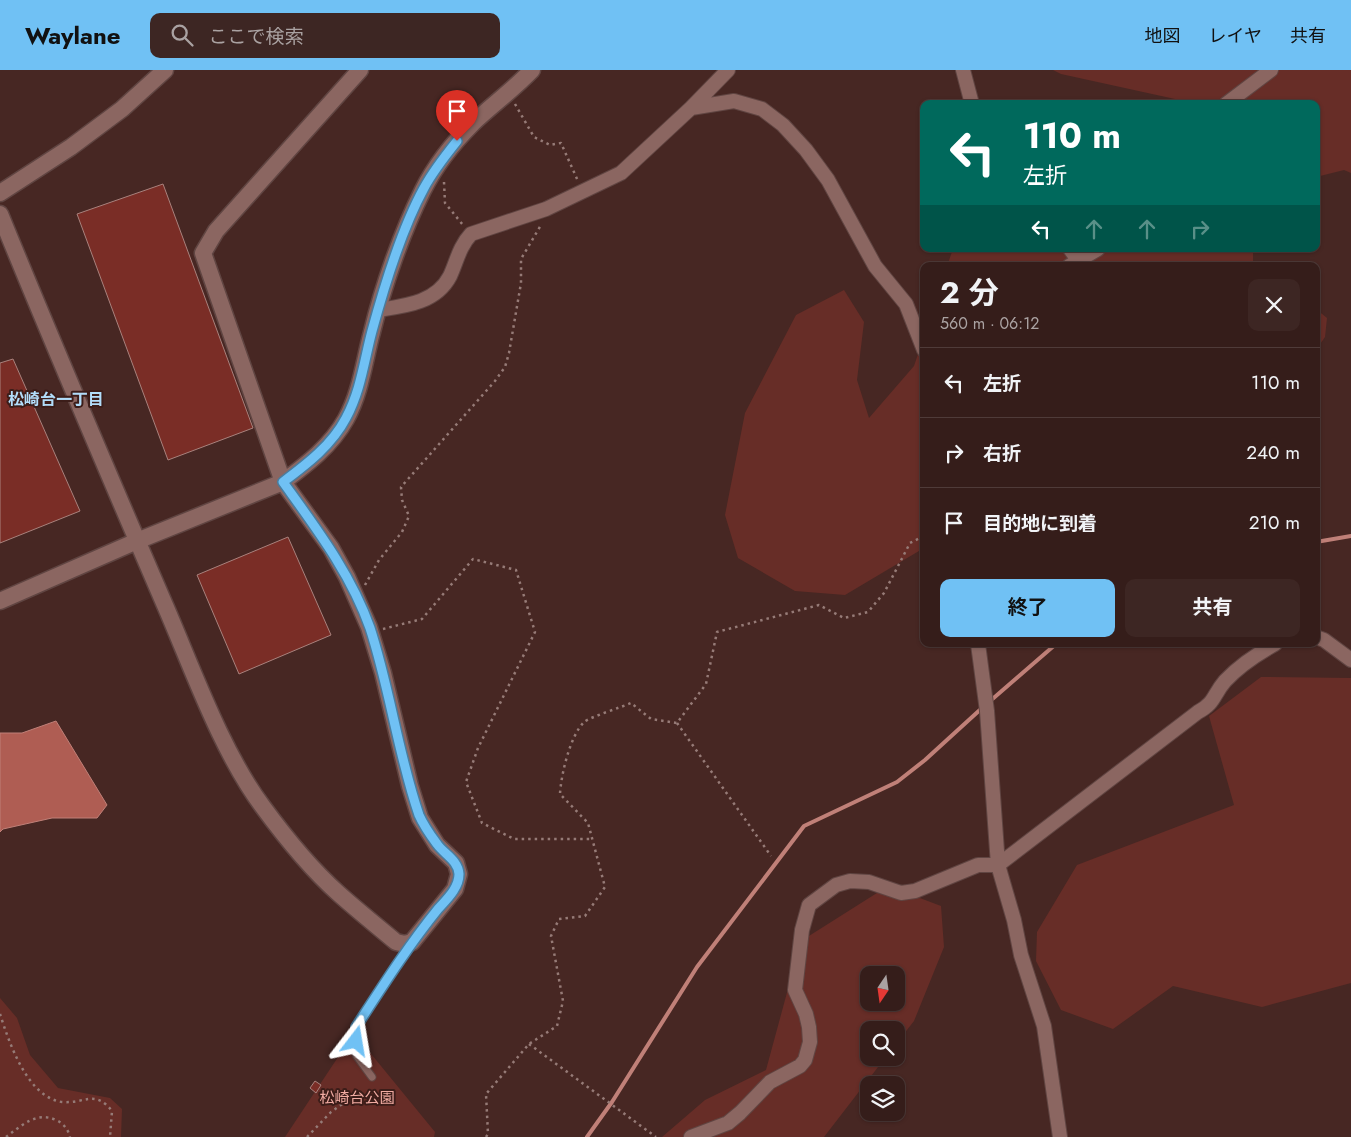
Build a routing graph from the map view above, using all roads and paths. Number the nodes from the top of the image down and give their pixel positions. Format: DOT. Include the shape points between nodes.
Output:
graph roads {
  1 [pos="164,70"];
  2 [pos="360,70"];
  3 [pos="532,70"];
  4 [pos="728,70"];
  5 [pos="963,70"];
  6 [pos="1271,70"];
  7 [pos="508,92"];
  8 [pos="971,100"];
  9 [pos="1231,100"];
  10 [pos="691,108"];
  11 [pos="444,158"];
  12 [pos="582,192"];
  13 [pos="0,193"];
  14 [pos="552,206"];
  15 [pos="0,214"];
  16 [pos="471,234"];
  17 [pos="1090,252"];
  18 [pos="1073,258"];
  19 [pos="378,310"];
  20 [pos="920,340"];
  21 [pos="283,482"];
  22 [pos="920,538"];
  23 [pos="138,541"];
  24 [pos="357,600"];
  25 [pos="0,601"];
  26 [pos="371,632"];
  27 [pos="1320,638"];
  28 [pos="978,647"];
  29 [pos="1270,647"];
  30 [pos="1351,660"];
  31 [pos="678,723"];
  32 [pos="592,839"];
  33 [pos="771,856"];
  34 [pos="998,865"];
  35 [pos="412,942"];
  36 [pos="0,1014"];
  37 [pos="528,1044"];
  38 [pos="372,1077"];
  39 [pos="358,1093"];
  40 [pos="6,1137"];
  41 [pos="70,1137"];
  42 [pos="110,1137"];
  43 [pos="307,1137"];
  44 [pos="486,1137"];
  45 [pos="656,1137"];
  46 [pos="691,1137"];
  47 [pos="1060,1137"];
  1 -- 13 [label="street" via="115,114"];
  2 -- 21 [label="street" via="216,231 203,253"];
  3 -- 7 [label="street"];
  4 -- 10 [label="street"];
  5 -- 8 [label="street"];
  6 -- 9 [label="street"];
  7 -- 11 [label="street" via="472,124"];
  7 -- 12 [label="path" via="534,137 550,145 562,143"];
  10 -- 12 [label="street" via="621,173"];
  10 -- 20 [label="street" via="734,101 762,109 783,125 828,180 875,266 906,304"];
  11 -- 16 [label="path" via="445,202"];
  11 -- 19 [label="street" via="408,221"];
  12 -- 14 [label="street"];
  14 -- 16 [label="street"];
  14 -- 24 [label="path" via="521,259 521,283 505,367 401,487 409,516 402,532 378,560"];
  15 -- 23 [label="street"];
  16 -- 19 [label="street" via="462,244 450,276 432,296 412,304"];
  17 -- 18 [label="street"];
  19 -- 21 [label="street" via="362,379 346,419 328,445"];
  21 -- 23 [label="street"];
  21 -- 24 [label="street" via="331,548"];
  22 -- 31 [label="path" via="910,543 884,592 868,612 844,618 818,605 717,632 706,684"];
  23 -- 25 [label="street"];
  23 -- 35 [label="street" via="220,732 262,806 336,892 396,942"];
  24 -- 26 [label="street"];
  26 -- 32 [label="path" via="422,619 473,559 516,570 535,632 478,748 466,782 482,823 514,839"];
  26 -- 35 [label="street" via="420,818 437,845 456,863 459,874 455,889"];
  27 -- 30 [label="street"];
  28 -- 34 [label="street"];
  29 -- 34 [label="street" via="1226,680 1210,706"];
  31 -- 32 [label="path" via="652,719 631,703 585,722 571,745 561,775 560,794 588,823"];
  31 -- 33 [label="path"];
  32 -- 37 [label="path" via="605,887 584,916 559,919 551,936 563,1001 557,1026"];
  34 -- 46 [label="street" via="978,865 915,891 901,893 869,882 850,881 836,885 809,905 802,930 795,990 809,1027 810,1042 805,1060 770,1082 728,1123"];
  34 -- 47 [label="street" via="1021,956 1044,1026"];
  35 -- 38 [label="lane" via="356,1027 356,1055"];
  36 -- 42 [label="path" via="16,1058 34,1085 62,1102 91,1098 105,1102 112,1111"];
  37 -- 44 [label="path" via="486,1094"];
  37 -- 45 [label="path"];
  39 -- 43 [label="path" via="331,1112"];
  40 -- 41 [label="path" via="35,1118 48,1116 60,1121"];
}
